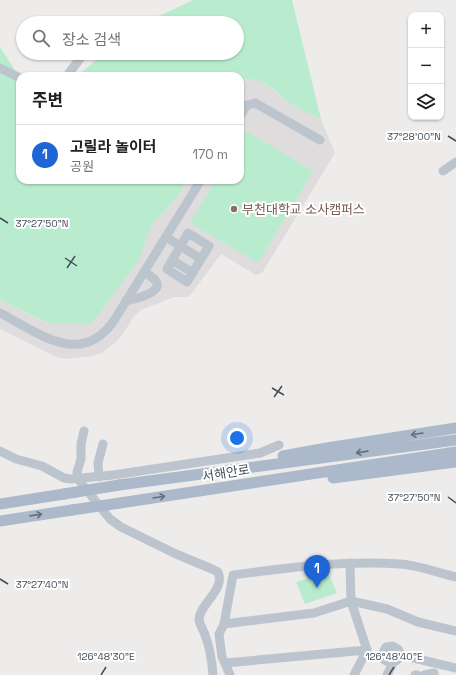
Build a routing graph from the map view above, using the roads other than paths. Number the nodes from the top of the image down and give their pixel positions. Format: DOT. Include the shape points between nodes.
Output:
graph roads {
  1 [pos="79,60"];
  2 [pos="0,68"];
  3 [pos="70,72"];
  4 [pos="16,76"];
  5 [pos="244,110"];
  6 [pos="320,140"];
  7 [pos="456,162"];
  8 [pos="443,171"];
  9 [pos="199,184"];
  10 [pos="166,237"];
  11 [pos="180,246"];
  12 [pos="201,259"];
  13 [pos="144,272"];
  14 [pos="126,301"];
  15 [pos="0,313"];
  16 [pos="456,428"];
  17 [pos="84,431"];
  18 [pos="456,440"];
  19 [pos="103,444"];
  20 [pos="279,445"];
  21 [pos="0,451"];
  22 [pos="456,452"];
  23 [pos="456,462"];
  24 [pos="210,473"];
  25 [pos="99,476"];
  26 [pos="78,479"];
  27 [pos="213,489"];
  28 [pos="0,504"];
  29 [pos="0,521"];
  30 [pos="350,563"];
  31 [pos="456,576"];
  32 [pos="351,601"];
  33 [pos="224,624"];
  34 [pos="456,632"];
  35 [pos="366,650"];
  36 [pos="401,655"];
  37 [pos="225,663"];
  38 [pos="393,663"];
  39 [pos="456,668"];
  40 [pos="213,675"];
  41 [pos="230,675"];
  42 [pos="354,675"];
  43 [pos="387,675"];
  44 [pos="424,675"];
  45 [pos="434,675"];
  1 -- 3 [label="street"];
  2 -- 4 [label="street"];
  5 -- 6 [label="street" via="247,105 256,103"];
  7 -- 8 [label="street"];
  9 -- 10 [label="street"];
  10 -- 11 [label="street"];
  10 -- 13 [label="street"];
  11 -- 12 [label="street"];
  11 -- 12 [label="street" via="188,233 209,246"];
  11 -- 12 [label="street" via="167,269 187,282"];
  13 -- 14 [label="street"];
  13 -- 14 [label="street" via="156,280 156,289 152,293"];
  14 -- 15 [label="street" via="103,334 78,344 60,343"];
  16 -- 24 [label="main road, one-way" via="327,448"];
  17 -- 26 [label="street"];
  18 -- 24 [label="main road, 서해안로, one-way"];
  19 -- 25 [label="street" via="98,463"];
  20 -- 25 [label="street" via="260,453"];
  21 -- 26 [label="street" via="16,459 42,466 64,478"];
  22 -- 27 [label="main road, 서해안로"];
  23 -- 27 [label="main road" via="281,485"];
  24 -- 28 [label="main road, 서해안로, bridge"];
  25 -- 26 [label="street"];
  26 -- 40 [label="street" via="106,514 121,527 218,572 218,587 199,620 210,652"];
  29 -- 27 [label="main road, 서해안로, one-way, bridge"];
  30 -- 31 [label="street" via="401,564"];
  30 -- 32 [label="street"];
  30 -- 33 [label="street" via="233,575"];
  32 -- 33 [label="street" via="314,613"];
  32 -- 34 [label="street" via="387,608 418,622"];
  32 -- 35 [label="street"];
  33 -- 37 [label="street" via="219,634"];
  35 -- 37 [label="street"];
  35 -- 42 [label="street"];
  36 -- 38 [label="street" via="398,661"];
  36 -- 38 [label="street" via="393,646 386,647 382,654 383,659"];
  36 -- 39 [label="street"];
  37 -- 41 [label="street"];
  38 -- 43 [label="street"];
  44 -- 45 [label="street"];
}
